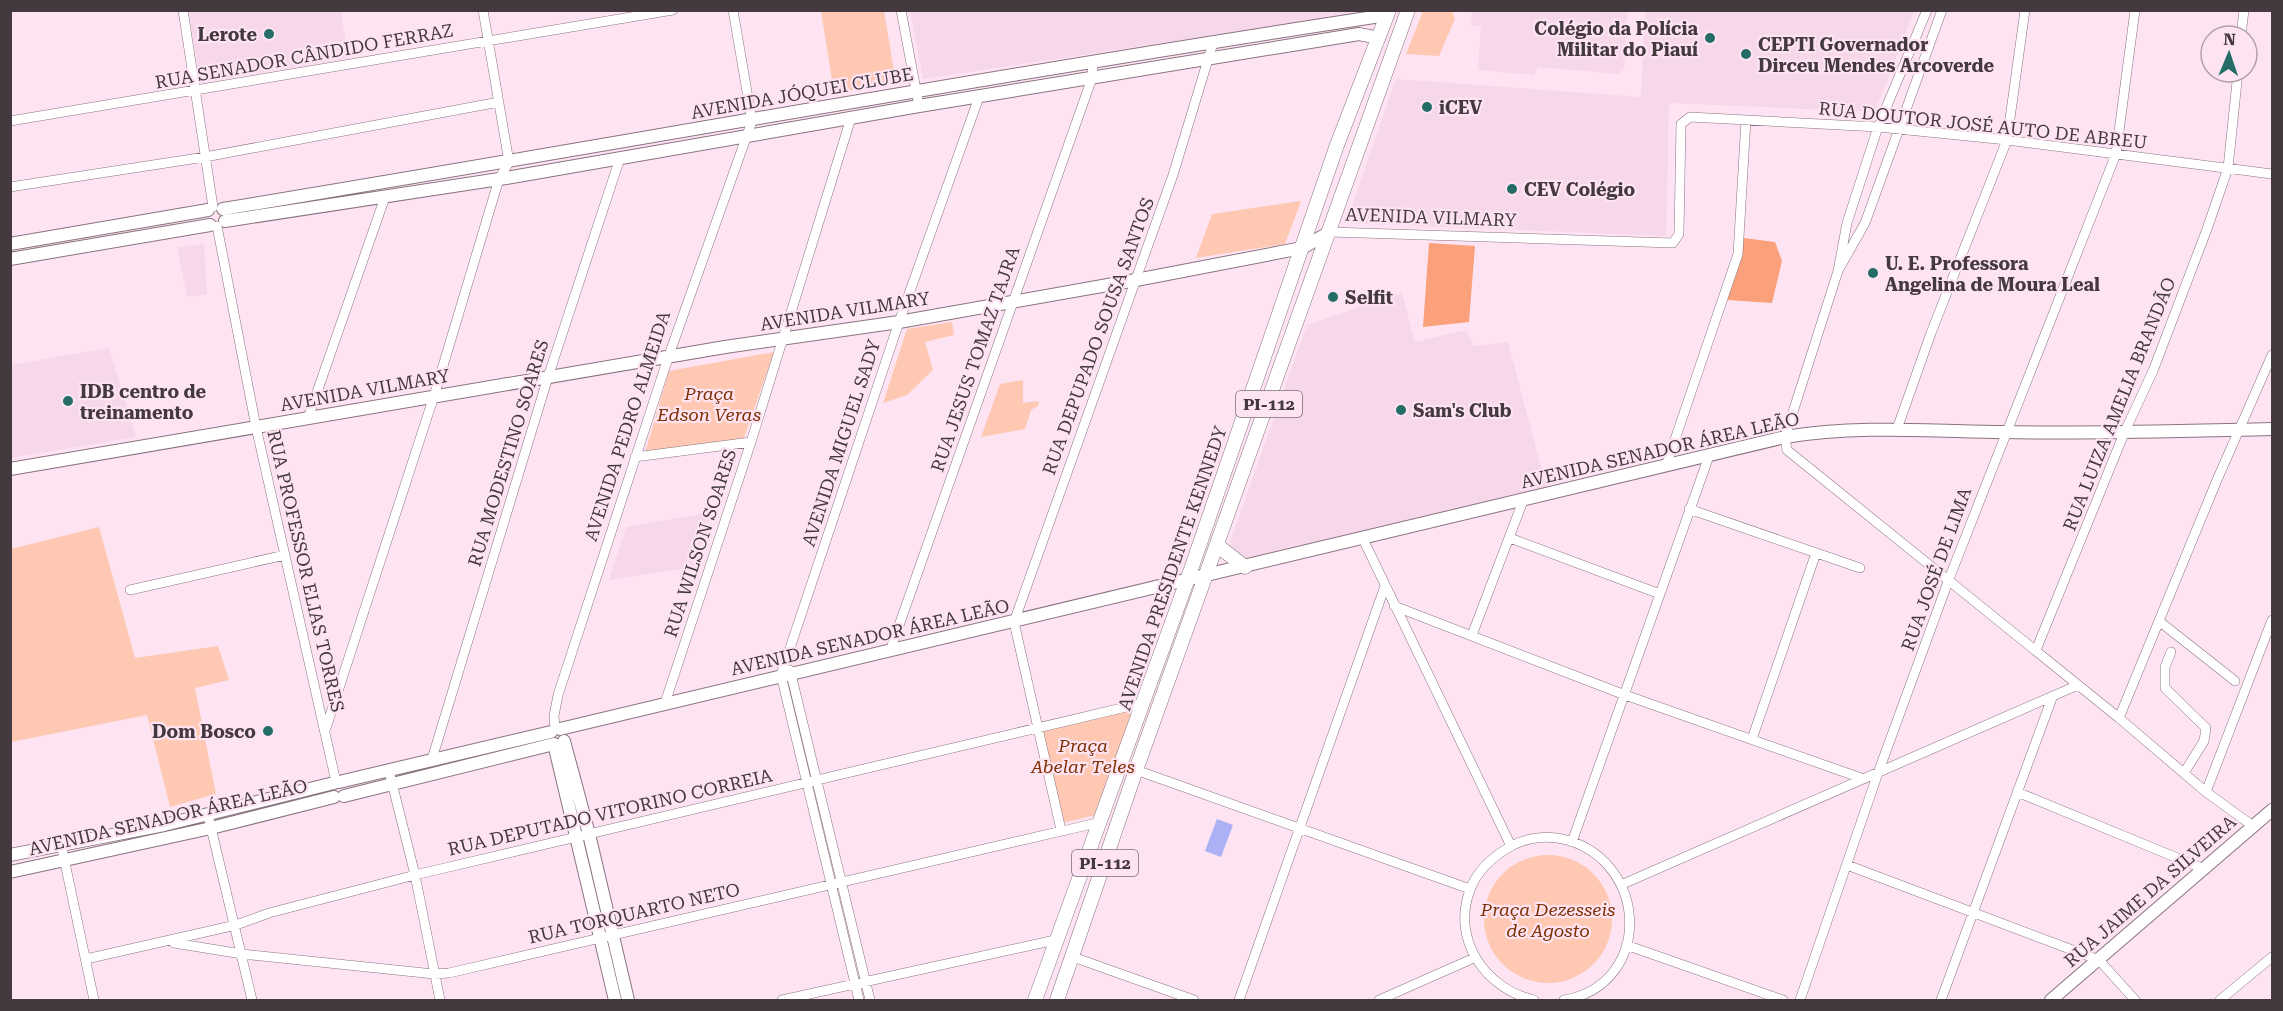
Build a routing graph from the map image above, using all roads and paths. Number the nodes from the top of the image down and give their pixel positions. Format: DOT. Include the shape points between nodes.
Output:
graph roads {
  1 [pos="183,10"];
  2 [pos="483,10"];
  3 [pos="673,10"];
  4 [pos="733,10"];
  5 [pos="902,10"];
  6 [pos="1408,10"];
  7 [pos="1927,10"];
  8 [pos="1942,10"];
  9 [pos="2025,10"];
  10 [pos="2135,10"];
  11 [pos="1388,13"];
  12 [pos="1379,38"];
  13 [pos="488,41"];
  14 [pos="1213,44"];
  15 [pos="1207,60"];
  16 [pos="1093,63"];
  17 [pos="1092,78"];
  18 [pos="2237,84"];
  19 [pos="195,91"];
  20 [pos="916,91"];
  21 [pos="979,97"];
  22 [pos="499,102"];
  23 [pos="919,106"];
  24 [pos="851,118"];
  25 [pos="1746,120"];
  26 [pos="10,121"];
  27 [pos="752,121"];
  28 [pos="1878,128"];
  29 [pos="1899,130"];
  30 [pos="744,137"];
  31 [pos="2007,140"];
  32 [pos="2116,154"];
  33 [pos="206,156"];
  34 [pos="620,158"];
  35 [pos="509,162"];
  36 [pos="2228,168"];
  37 [pos="2272,174"];
  38 [pos="499,179"];
  39 [pos="10,187"];
  40 [pos="385,197"];
  41 [pos="216,216"];
  42 [pos="1330,232"];
  43 [pos="1679,234"];
  44 [pos="10,244"];
  45 [pos="1302,248"];
  46 [pos="10,259"];
  47 [pos="1838,271"];
  48 [pos="1136,280"];
  49 [pos="1013,301"];
  50 [pos="899,322"];
  51 [pos="783,338"];
  52 [pos="2272,356"];
  53 [pos="668,358"];
  54 [pos="548,377"];
  55 [pos="434,396"];
  56 [pos="308,418"];
  57 [pos="256,427"];
  58 [pos="1897,429"];
  59 [pos="2272,429"];
  60 [pos="2240,430"];
  61 [pos="2125,431"];
  62 [pos="2005,432"];
  63 [pos="1785,437"];
  64 [pos="751,442"];
  65 [pos="1709,456"];
  66 [pos="635,457"];
  67 [pos="1666,466"];
  68 [pos="10,469"];
  69 [pos="1523,501"];
  70 [pos="1689,509"];
  71 [pos="1510,538"];
  72 [pos="1363,539"];
  73 [pos="1218,546"];
  74 [pos="1816,553"];
  75 [pos="285,555"];
  76 [pos="1245,567"];
  77 [pos="1860,568"];
  78 [pos="1207,576"];
  79 [pos="1949,579"];
  80 [pos="1187,581"];
  81 [pos="1385,586"];
  82 [pos="130,590"];
  83 [pos="1660,594"];
  84 [pos="1394,606"];
  85 [pos="2272,620"];
  86 [pos="2160,621"];
  87 [pos="1014,622"];
  88 [pos="1472,635"];
  89 [pos="2036,650"];
  90 [pos="890,651"];
  91 [pos="2171,652"];
  92 [pos="786,671"];
  93 [pos="2235,681"];
  94 [pos="2078,685"];
  95 [pos="1625,695"];
  96 [pos="2052,698"];
  97 [pos="665,703"];
  98 [pos="1143,703"];
  99 [pos="2119,718"];
  100 [pos="1038,727"];
  101 [pos="326,728"];
  102 [pos="557,735"];
  103 [pos="1752,739"];
  104 [pos="432,759"];
  105 [pos="1136,770"];
  106 [pos="1878,773"];
  107 [pos="2184,773"];
  108 [pos="391,777"];
  109 [pos="1864,779"];
  110 [pos="819,780"];
  111 [pos="336,782"];
  112 [pos="805,783"];
  113 [pos="2017,792"];
  114 [pos="2206,792"];
  115 [pos="339,797"];
  116 [pos="2272,810"];
  117 [pos="208,815"];
  118 [pos="1101,822"];
  119 [pos="2253,826"];
  120 [pos="211,828"];
  121 [pos="1061,830"];
  122 [pos="1302,830"];
  123 [pos="584,836"];
  124 [pos="1572,842"];
  125 [pos="61,844"];
  126 [pos="1512,846"];
  127 [pos="10,855"];
  128 [pos="65,859"];
  129 [pos="1847,865"];
  130 [pos="2204,869"];
  131 [pos="10,872"];
  132 [pos="415,875"];
  133 [pos="842,880"];
  134 [pos="831,883"];
  135 [pos="1623,884"];
  136 [pos="1470,889"];
  137 [pos="1973,910"];
  138 [pos="236,925"];
  139 [pos="607,936"];
  140 [pos="1055,940"];
  141 [pos="169,942"];
  142 [pos="1626,945"];
  143 [pos="242,954"];
  144 [pos="1073,957"];
  145 [pos="2272,957"];
  146 [pos="86,958"];
  147 [pos="1474,958"];
  148 [pos="2099,960"];
  149 [pos="434,974"];
  150 [pos="866,981"];
  151 [pos="855,983"];
  152 [pos="1583,997"];
  153 [pos="1515,998"];
  154 [pos="94,1000"];
  155 [pos="252,1000"];
  156 [pos="440,1000"];
  157 [pos="615,1000"];
  158 [pos="628,1000"];
  159 [pos="782,1000"];
  160 [pos="859,1000"];
  161 [pos="870,1000"];
  162 [pos="1035,1000"];
  163 [pos="1057,1000"];
  164 [pos="1194,1000"];
  165 [pos="1239,1000"];
  166 [pos="1379,1000"];
  167 [pos="1534,1000"];
  168 [pos="1564,1000"];
  169 [pos="1783,1000"];
  170 [pos="1800,1000"];
  171 [pos="1941,1000"];
  172 [pos="2051,1000"];
  173 [pos="2135,1000"];
  174 [pos="2220,1000"];
  1 -- 19 [label="street, RUA PROFESSOR ELIAS TORRES"];
  2 -- 13 [label="street"];
  3 -- 13 [label="street, RUA SENADOR CÂNDIDO FERRAZ"];
  4 -- 27 [label="street"];
  5 -- 20 [label="street"];
  6 -- 42 [label="main road, AVENIDA PRESIDENTE KENNEDY / PI-112"];
  7 -- 28 [label="street"];
  8 -- 29 [label="street"];
  9 -- 31 [label="street"];
  10 -- 32 [label="street, RUA JOSÉ DE LIMA"];
  11 -- 12 [label="main road, AVENIDA PRESIDENTE KENNEDY / PI-112"];
  11 -- 14 [label="street, AVENIDA JÓQUEI CLUBE"];
  12 -- 15 [label="street, AVENIDA JÓQUEI CLUBE" via="1359,34"];
  12 -- 45 [label="main road, AVENIDA PRESIDENTE KENNEDY / PI-112"];
  13 -- 19 [label="street, RUA SENADOR CÂNDIDO FERRAZ"];
  13 -- 22 [label="street"];
  14 -- 15 [label="street, RUA DEPUPADO SOUSA SANTOS"];
  14 -- 16 [label="street, AVENIDA JÓQUEI CLUBE"];
  15 -- 17 [label="street, AVENIDA JÓQUEI CLUBE"];
  15 -- 48 [label="street, RUA DEPUPADO SOUSA SANTOS"];
  16 -- 17 [label="street, RUA JESUS TOMAZ TAJRA"];
  16 -- 20 [label="street, AVENIDA JÓQUEI CLUBE"];
  17 -- 21 [label="street, AVENIDA JÓQUEI CLUBE"];
  17 -- 49 [label="street, RUA JESUS TOMAZ TAJRA"];
  18 -- 36 [label="street, RUA LUIZA AMELIA BRANDÃO"];
  19 -- 26 [label="street, RUA SENADOR CÂNDIDO FERRAZ"];
  19 -- 33 [label="street, RUA PROFESSOR ELIAS TORRES"];
  20 -- 23 [label="street"];
  20 -- 27 [label="street, AVENIDA JÓQUEI CLUBE"];
  21 -- 23 [label="street, AVENIDA JÓQUEI CLUBE"];
  21 -- 50 [label="street, AVENIDA MIGUEL SADY"];
  22 -- 33 [label="street"];
  22 -- 35 [label="street"];
  23 -- 24 [label="street, AVENIDA JÓQUEI CLUBE"];
  24 -- 30 [label="street, AVENIDA JÓQUEI CLUBE"];
  24 -- 51 [label="street, RUA WILSON SOARES"];
  25 -- 28 [label="street, RUA DOUTOR JOSÉ AUTO DE ABREU"];
  25 -- 43 [label="street, RUA DOUTOR JOSÉ AUTO DE ABREU" via="1690,117 1681,124"];
  25 -- 67 [label="street" via="1738,254"];
  27 -- 30 [label="street, AVENIDA PEDRO ALMEIDA"];
  27 -- 35 [label="street, AVENIDA JÓQUEI CLUBE"];
  28 -- 29 [label="street, RUA DOUTOR JOSÉ AUTO DE ABREU"];
  28 -- 47 [label="street" via="1846,223"];
  29 -- 31 [label="street, RUA DOUTOR JOSÉ AUTO DE ABREU"];
  29 -- 47 [label="street" via="1865,223"];
  30 -- 34 [label="street, AVENIDA JÓQUEI CLUBE"];
  30 -- 53 [label="street, AVENIDA PEDRO ALMEIDA"];
  31 -- 32 [label="street, RUA DOUTOR JOSÉ AUTO DE ABREU"];
  31 -- 58 [label="street"];
  32 -- 36 [label="street, RUA DOUTOR JOSÉ AUTO DE ABREU"];
  32 -- 62 [label="street, RUA JOSÉ DE LIMA"];
  33 -- 39 [label="street"];
  33 -- 41 [label="street, RUA PROFESSOR ELIAS TORRES"];
  34 -- 38 [label="street, AVENIDA JÓQUEI CLUBE"];
  34 -- 54 [label="street, RUA MODESTINO SOARES"];
  35 -- 38 [label="street"];
  35 -- 41 [label="street, AVENIDA JÓQUEI CLUBE"];
  36 -- 37 [label="street, RUA DOUTOR JOSÉ AUTO DE ABREU"];
  36 -- 61 [label="street, RUA LUIZA AMELIA BRANDÃO" via="2157,360"];
  38 -- 40 [label="street, AVENIDA JÓQUEI CLUBE"];
  38 -- 55 [label="street"];
  40 -- 41 [label="street, AVENIDA JÓQUEI CLUBE"];
  40 -- 56 [label="street"];
  41 -- 44 [label="street, AVENIDA JÓQUEI CLUBE"];
  41 -- 46 [label="street, AVENIDA JÓQUEI CLUBE"];
  41 -- 57 [label="street, RUA PROFESSOR ELIAS TORRES"];
  42 -- 43 [label="street, AVENIDA VILMARY" via="1668,244 1677,240"];
  42 -- 45 [label="street, AVENIDA VILMARY"];
  42 -- 73 [label="main road, AVENIDA PRESIDENTE KENNEDY / PI-112"];
  45 -- 48 [label="street, AVENIDA VILMARY"];
  45 -- 80 [label="main road, AVENIDA PRESIDENTE KENNEDY / PI-112"];
  47 -- 63 [label="street"];
  48 -- 49 [label="street, AVENIDA VILMARY"];
  48 -- 87 [label="street, RUA DEPUPADO SOUSA SANTOS"];
  49 -- 50 [label="street, AVENIDA VILMARY"];
  49 -- 90 [label="street, RUA JESUS TOMAZ TAJRA"];
  50 -- 51 [label="street, AVENIDA VILMARY"];
  50 -- 92 [label="street, AVENIDA MIGUEL SADY"];
  51 -- 53 [label="street, AVENIDA VILMARY"];
  51 -- 64 [label="street, RUA WILSON SOARES"];
  52 -- 60 [label="street"];
  53 -- 54 [label="street, AVENIDA VILMARY"];
  53 -- 66 [label="street, AVENIDA PEDRO ALMEIDA"];
  54 -- 55 [label="street, AVENIDA VILMARY"];
  54 -- 104 [label="street, RUA MODESTINO SOARES"];
  55 -- 56 [label="street, AVENIDA VILMARY"];
  55 -- 101 [label="street"];
  56 -- 57 [label="street, AVENIDA VILMARY"];
  57 -- 68 [label="street, AVENIDA VILMARY"];
  57 -- 75 [label="street, RUA PROFESSOR ELIAS TORRES"];
  58 -- 62 [label="street, AVENIDA SENADOR ÁREA LEÃO"];
  58 -- 63 [label="street, AVENIDA SENADOR ÁREA LEÃO"];
  59 -- 60 [label="street, AVENIDA SENADOR ÁREA LEÃO"];
  60 -- 61 [label="street, AVENIDA SENADOR ÁREA LEÃO"];
  60 -- 86 [label="street"];
  61 -- 62 [label="street, AVENIDA SENADOR ÁREA LEÃO"];
  61 -- 89 [label="street, RUA LUIZA AMELIA BRANDÃO"];
  62 -- 79 [label="street, RUA JOSÉ DE LIMA"];
  63 -- 65 [label="street, AVENIDA SENADOR ÁREA LEÃO"];
  63 -- 79 [label="street" via="1787,450"];
  64 -- 66 [label="street"];
  64 -- 97 [label="street, RUA WILSON SOARES"];
  65 -- 67 [label="street, AVENIDA SENADOR ÁREA LEÃO"];
  65 -- 70 [label="street"];
  66 -- 102 [label="street, AVENIDA PEDRO ALMEIDA" via="558,695 554,716"];
  67 -- 69 [label="street, AVENIDA SENADOR ÁREA LEÃO"];
  69 -- 71 [label="street"];
  69 -- 72 [label="street, AVENIDA SENADOR ÁREA LEÃO"];
  70 -- 74 [label="street"];
  70 -- 83 [label="street"];
  71 -- 83 [label="street"];
  71 -- 88 [label="street"];
  72 -- 76 [label="street, AVENIDA SENADOR ÁREA LEÃO"];
  72 -- 81 [label="street"];
  73 -- 76 [label="main road"];
  73 -- 78 [label="main road, AVENIDA PRESIDENTE KENNEDY / PI-112"];
  74 -- 77 [label="street"];
  74 -- 103 [label="street"];
  75 -- 82 [label="street"];
  75 -- 101 [label="street, RUA PROFESSOR ELIAS TORRES"];
  76 -- 78 [label="street, AVENIDA SENADOR ÁREA LEÃO"];
  78 -- 80 [label="street, AVENIDA SENADOR ÁREA LEÃO"];
  78 -- 105 [label="main road, AVENIDA PRESIDENTE KENNEDY / PI-112"];
  79 -- 89 [label="street"];
  79 -- 106 [label="street, RUA JOSÉ DE LIMA"];
  80 -- 87 [label="street, AVENIDA SENADOR ÁREA LEÃO"];
  80 -- 98 [label="main road, AVENIDA PRESIDENTE KENNEDY / PI-112"];
  81 -- 84 [label="street"];
  81 -- 122 [label="street"];
  83 -- 95 [label="street"];
  84 -- 88 [label="street"];
  84 -- 126 [label="street"];
  85 -- 114 [label="street"];
  86 -- 93 [label="street"];
  86 -- 99 [label="street"];
  87 -- 90 [label="street, AVENIDA SENADOR ÁREA LEÃO"];
  87 -- 100 [label="street"];
  88 -- 95 [label="street"];
  89 -- 94 [label="street"];
  90 -- 92 [label="street, AVENIDA SENADOR ÁREA LEÃO"];
  91 -- 107 [label="street" via="2165,667 2165,688 2206,728 2204,741"];
  92 -- 97 [label="street, AVENIDA SENADOR ÁREA LEÃO"];
  92 -- 110 [label="street"];
  92 -- 112 [label="street"];
  94 -- 96 [label="street"];
  94 -- 99 [label="street"];
  95 -- 103 [label="street"];
  95 -- 124 [label="street"];
  96 -- 106 [label="street"];
  96 -- 113 [label="street"];
  97 -- 102 [label="street, AVENIDA SENADOR ÁREA LEÃO"];
  98 -- 100 [label="street, RUA DEPUTADO VITORINO CORREIA"];
  98 -- 118 [label="main road, AVENIDA PRESIDENTE KENNEDY / PI-112"];
  99 -- 107 [label="street"];
  100 -- 110 [label="street, RUA DEPUTADO VITORINO CORREIA"];
  100 -- 121 [label="street"];
  101 -- 111 [label="street, RUA PROFESSOR ELIAS TORRES"];
  102 -- 104 [label="street, AVENIDA SENADOR ÁREA LEÃO"];
  102 -- 108 [label="street, AVENIDA SENADOR ÁREA LEÃO"];
  102 -- 123 [label="street, AVENIDA PEDRO ALMEIDA"];
  103 -- 109 [label="street"];
  104 -- 108 [label="street, AVENIDA SENADOR ÁREA LEÃO"];
  105 -- 122 [label="street"];
  105 -- 144 [label="main road, AVENIDA PRESIDENTE KENNEDY / PI-112"];
  106 -- 109 [label="street"];
  106 -- 129 [label="street, RUA JOSÉ DE LIMA"];
  107 -- 114 [label="street"];
  108 -- 111 [label="street, AVENIDA SENADOR ÁREA LEÃO"];
  108 -- 115 [label="street, AVENIDA SENADOR ÁREA LEÃO"];
  108 -- 132 [label="street"];
  109 -- 135 [label="street"];
  110 -- 112 [label="street, RUA DEPUTADO VITORINO CORREIA"];
  110 -- 133 [label="street"];
  111 -- 115 [label="street" via="330,790"];
  111 -- 117 [label="street, AVENIDA SENADOR ÁREA LEÃO"];
  112 -- 123 [label="street, RUA DEPUTADO VITORINO CORREIA"];
  112 -- 134 [label="street"];
  113 -- 130 [label="street"];
  113 -- 137 [label="street"];
  114 -- 119 [label="street"];
  115 -- 120 [label="street, AVENIDA SENADOR ÁREA LEÃO"];
  116 -- 119 [label="street, RUA JAIME DA SILVEIRA"];
  117 -- 120 [label="street"];
  117 -- 125 [label="street, AVENIDA SENADOR ÁREA LEÃO"];
  118 -- 121 [label="street, RUA TORQUARTO NETO"];
  118 -- 140 [label="main road, AVENIDA PRESIDENTE KENNEDY / PI-112"];
  119 -- 130 [label="street, RUA JAIME DA SILVEIRA"];
  120 -- 128 [label="street, AVENIDA SENADOR ÁREA LEÃO"];
  120 -- 138 [label="street"];
  121 -- 133 [label="street, RUA TORQUARTO NETO"];
  122 -- 136 [label="street"];
  122 -- 165 [label="street"];
  123 -- 132 [label="street, RUA DEPUTADO VITORINO CORREIA"];
  123 -- 139 [label="street, AVENIDA PEDRO ALMEIDA"];
  124 -- 126 [label="street" via="1539,838"];
  124 -- 135 [label="street" via="1598,854"];
  125 -- 127 [label="street, AVENIDA SENADOR ÁREA LEÃO"];
  125 -- 128 [label="street"];
  126 -- 136 [label="street" via="1485,865"];
  128 -- 131 [label="street, AVENIDA SENADOR ÁREA LEÃO"];
  128 -- 146 [label="street"];
  129 -- 137 [label="street"];
  129 -- 170 [label="street, RUA JOSÉ DE LIMA"];
  130 -- 148 [label="street, RUA JAIME DA SILVEIRA"];
  132 -- 138 [label="street, RUA DEPUTADO VITORINO CORREIA"];
  132 -- 149 [label="street"];
  133 -- 134 [label="street, RUA TORQUARTO NETO"];
  133 -- 150 [label="street"];
  134 -- 139 [label="street, RUA TORQUARTO NETO"];
  134 -- 151 [label="street"];
  135 -- 142 [label="street" via="1631,922"];
  136 -- 147 [label="street" via="1466,933"];
  137 -- 148 [label="street"];
  137 -- 171 [label="street"];
  138 -- 141 [label="street, RUA DEPUTADO VITORINO CORREIA"];
  138 -- 143 [label="street"];
  139 -- 149 [label="street, RUA TORQUARTO NETO"];
  139 -- 157 [label="street, AVENIDA PEDRO ALMEIDA"];
  139 -- 158 [label="street, AVENIDA PEDRO ALMEIDA"];
  140 -- 150 [label="street"];
  140 -- 162 [label="main road, AVENIDA PRESIDENTE KENNEDY / PI-112"];
  141 -- 143 [label="street, RUA TORQUARTO NETO"];
  141 -- 146 [label="street, RUA DEPUTADO VITORINO CORREIA"];
  142 -- 152 [label="street" via="1620,961 1607,977"];
  142 -- 169 [label="street"];
  143 -- 149 [label="street, RUA TORQUARTO NETO"];
  143 -- 155 [label="street"];
  144 -- 163 [label="main road, AVENIDA PRESIDENTE KENNEDY / PI-112"];
  144 -- 164 [label="street"];
  145 -- 174 [label="street"];
  146 -- 154 [label="street"];
  147 -- 153 [label="street" via="1492,981"];
  147 -- 166 [label="street"];
  148 -- 172 [label="street, RUA JAIME DA SILVEIRA"];
  148 -- 173 [label="street"];
  149 -- 156 [label="street"];
  150 -- 151 [label="street"];
  150 -- 161 [label="street"];
  151 -- 159 [label="street"];
  151 -- 160 [label="street"];
  152 -- 168 [label="street"];
  153 -- 167 [label="street"];
}
